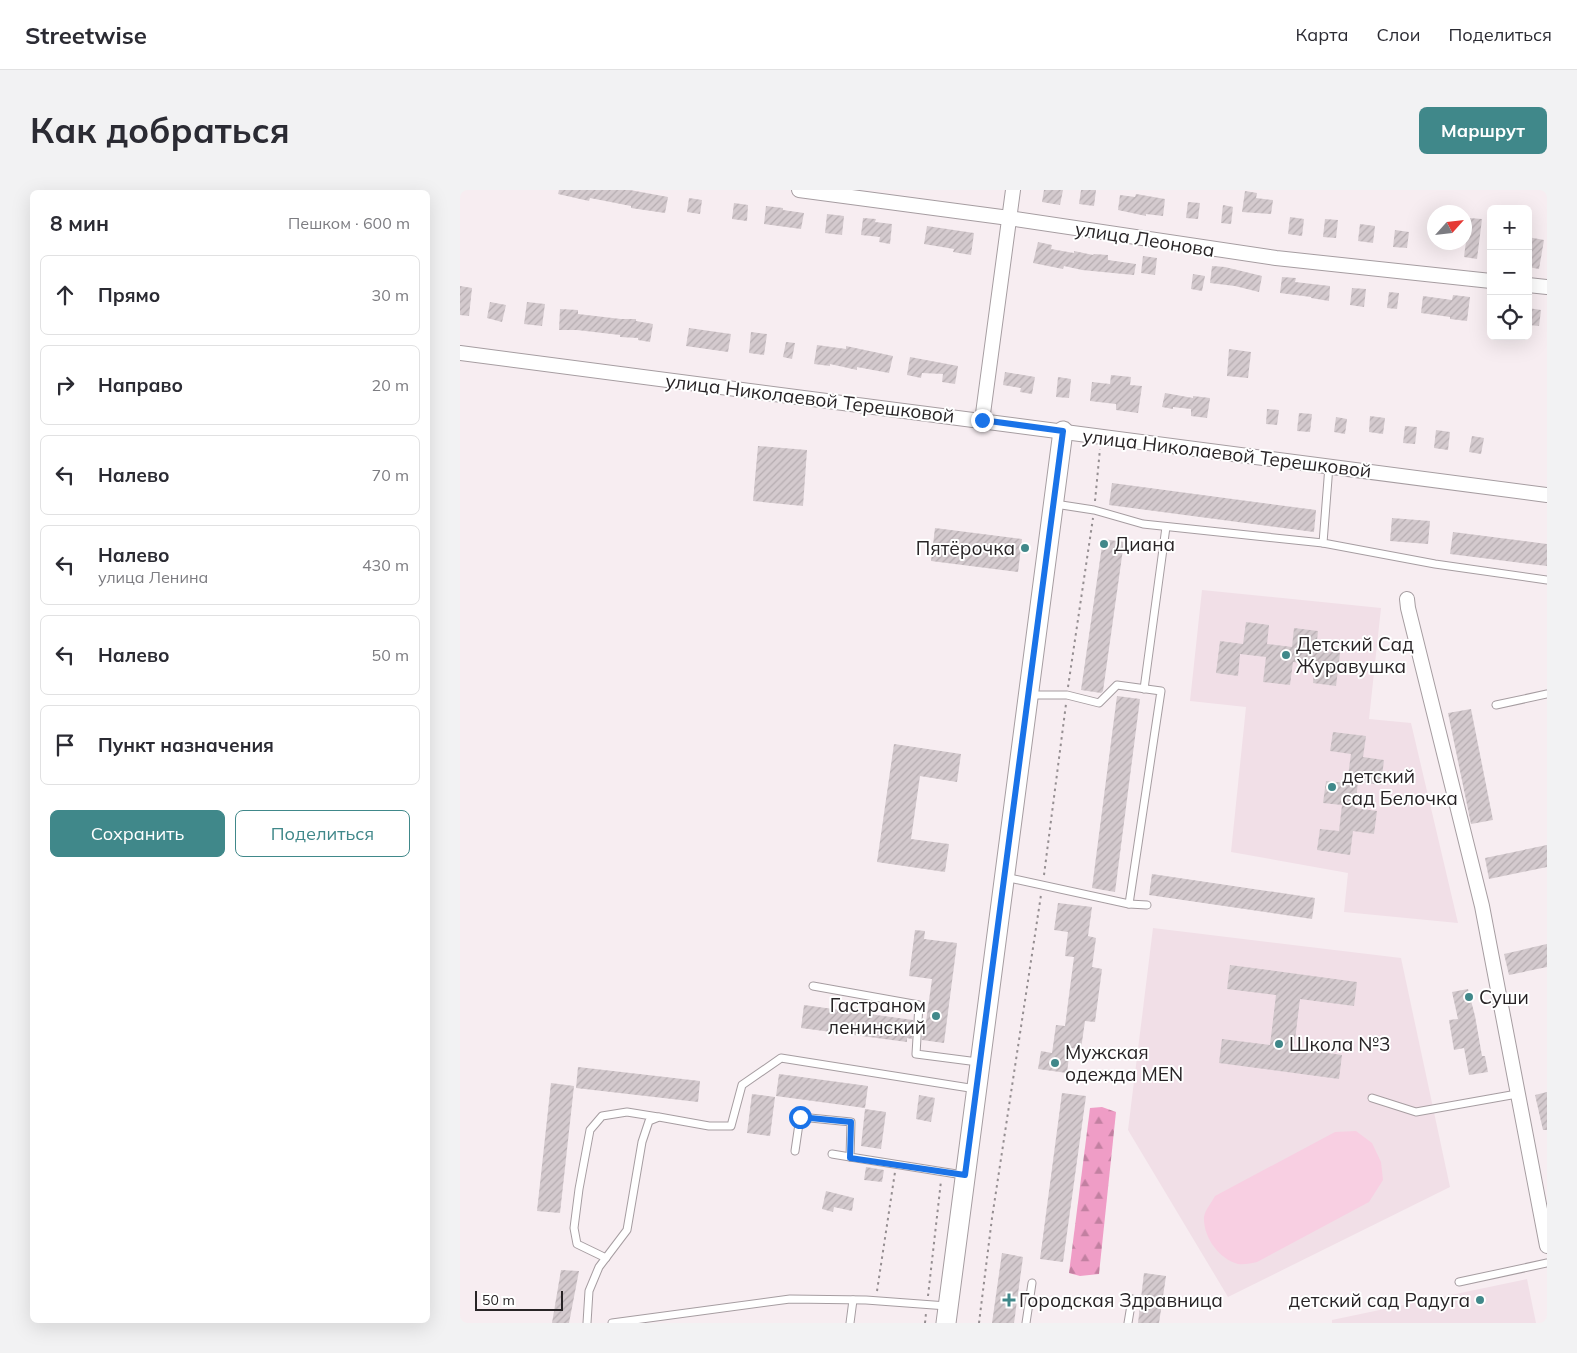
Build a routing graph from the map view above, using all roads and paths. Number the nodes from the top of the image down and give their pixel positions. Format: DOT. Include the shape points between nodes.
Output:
graph roads {
  1 [pos="799,190"];
  2 [pos="1013,190"];
  3 [pos="1009,218"];
  4 [pos="1487,281"];
  5 [pos="1532,285"];
  6 [pos="1547,287"];
  7 [pos="460,353"];
  8 [pos="982,420"];
  9 [pos="1063,431"];
  10 [pos="1329,466"];
  11 [pos="1547,495"];
  12 [pos="1055,504"];
  13 [pos="1166,527"];
  14 [pos="1322,543"];
  15 [pos="1547,580"];
  16 [pos="1407,599"];
  17 [pos="1144,688"];
  18 [pos="1547,694"];
  19 [pos="1028,695"];
  20 [pos="1496,705"];
  21 [pos="1004,876"];
  22 [pos="1129,904"];
  23 [pos="1147,905"];
  24 [pos="813,986"];
  25 [pos="980,1062"];
  26 [pos="976,1089"];
  27 [pos="1517,1094"];
  28 [pos="1372,1098"];
  29 [pos="659,1117"];
  30 [pos="795,1151"];
  31 [pos="832,1154"];
  32 [pos="850,1158"];
  33 [pos="896,1165"];
  34 [pos="942,1172"];
  35 [pos="965,1175"];
  36 [pos="1547,1246"];
  37 [pos="606,1258"];
  38 [pos="1547,1263"];
  39 [pos="1459,1282"];
  40 [pos="1032,1283"];
  41 [pos="1132,1299"];
  42 [pos="853,1300"];
  43 [pos="875,1301"];
  44 [pos="927,1304"];
  45 [pos="947,1314"];
  46 [pos="586,1323"];
  47 [pos="612,1323"];
  48 [pos="850,1323"];
  49 [pos="925,1323"];
  50 [pos="1026,1323"];
  51 [pos="1128,1323"];
  1 -- 3 [label="street, улица Леонова"];
  2 -- 3 [label="street"];
  3 -- 4 [label="street, улица Леонова" via="1276,258"];
  3 -- 8 [label="street"];
  5 -- 6 [label="street"];
  7 -- 8 [label="street, улица Николаевой Терешковой"];
  8 -- 9 [label="street, улица Николаевой Терешковой"];
  9 -- 10 [label="street, улица Николаевой Терешковой"];
  9 -- 12 [label="street"];
  10 -- 11 [label="street, улица Николаевой Терешковой"];
  10 -- 14 [label="lane"];
  12 -- 13 [label="lane"];
  12 -- 19 [label="street"];
  13 -- 14 [label="lane"];
  13 -- 17 [label="lane"];
  14 -- 15 [label="lane"];
  16 -- 27 [label="street" via="1482,906"];
  17 -- 19 [label="lane" via="1117,685 1099,703 1067,695"];
  17 -- 22 [label="lane" via="1161,691"];
  18 -- 20 [label="lane"];
  19 -- 21 [label="street"];
  21 -- 22 [label="lane"];
  21 -- 25 [label="street"];
  22 -- 23 [label="lane"];
  24 -- 25 [label="lane" via="919,1005 916,1054"];
  25 -- 26 [label="street"];
  26 -- 29 [label="lane" via="782,1058 742,1085 731,1126 709,1126"];
  26 -- 35 [label="street"];
  27 -- 28 [label="lane" via="1416,1112"];
  27 -- 36 [label="street"];
  29 -- 37 [label="lane" via="650,1121 642,1142 627,1230"];
  29 -- 37 [label="lane" via="627,1112 602,1116 590,1130 574,1228 577,1244"];
  30 -- 32 [label="lane" via="800,1117 851,1122"];
  31 -- 32 [label="lane"];
  32 -- 33 [label="lane"];
  33 -- 34 [label="lane"];
  33 -- 43 [label="path"];
  34 -- 35 [label="lane"];
  34 -- 44 [label="path"];
  35 -- 45 [label="street"];
  37 -- 46 [label="lane" via="590,1291"];
  38 -- 39 [label="lane"];
  40 -- 50 [label="lane"];
  41 -- 51 [label="lane"];
  42 -- 43 [label="lane"];
  42 -- 47 [label="lane" via="790,1299"];
  42 -- 48 [label="lane"];
  43 -- 44 [label="lane"];
  44 -- 45 [label="lane"];
  44 -- 49 [label="path"];
}
